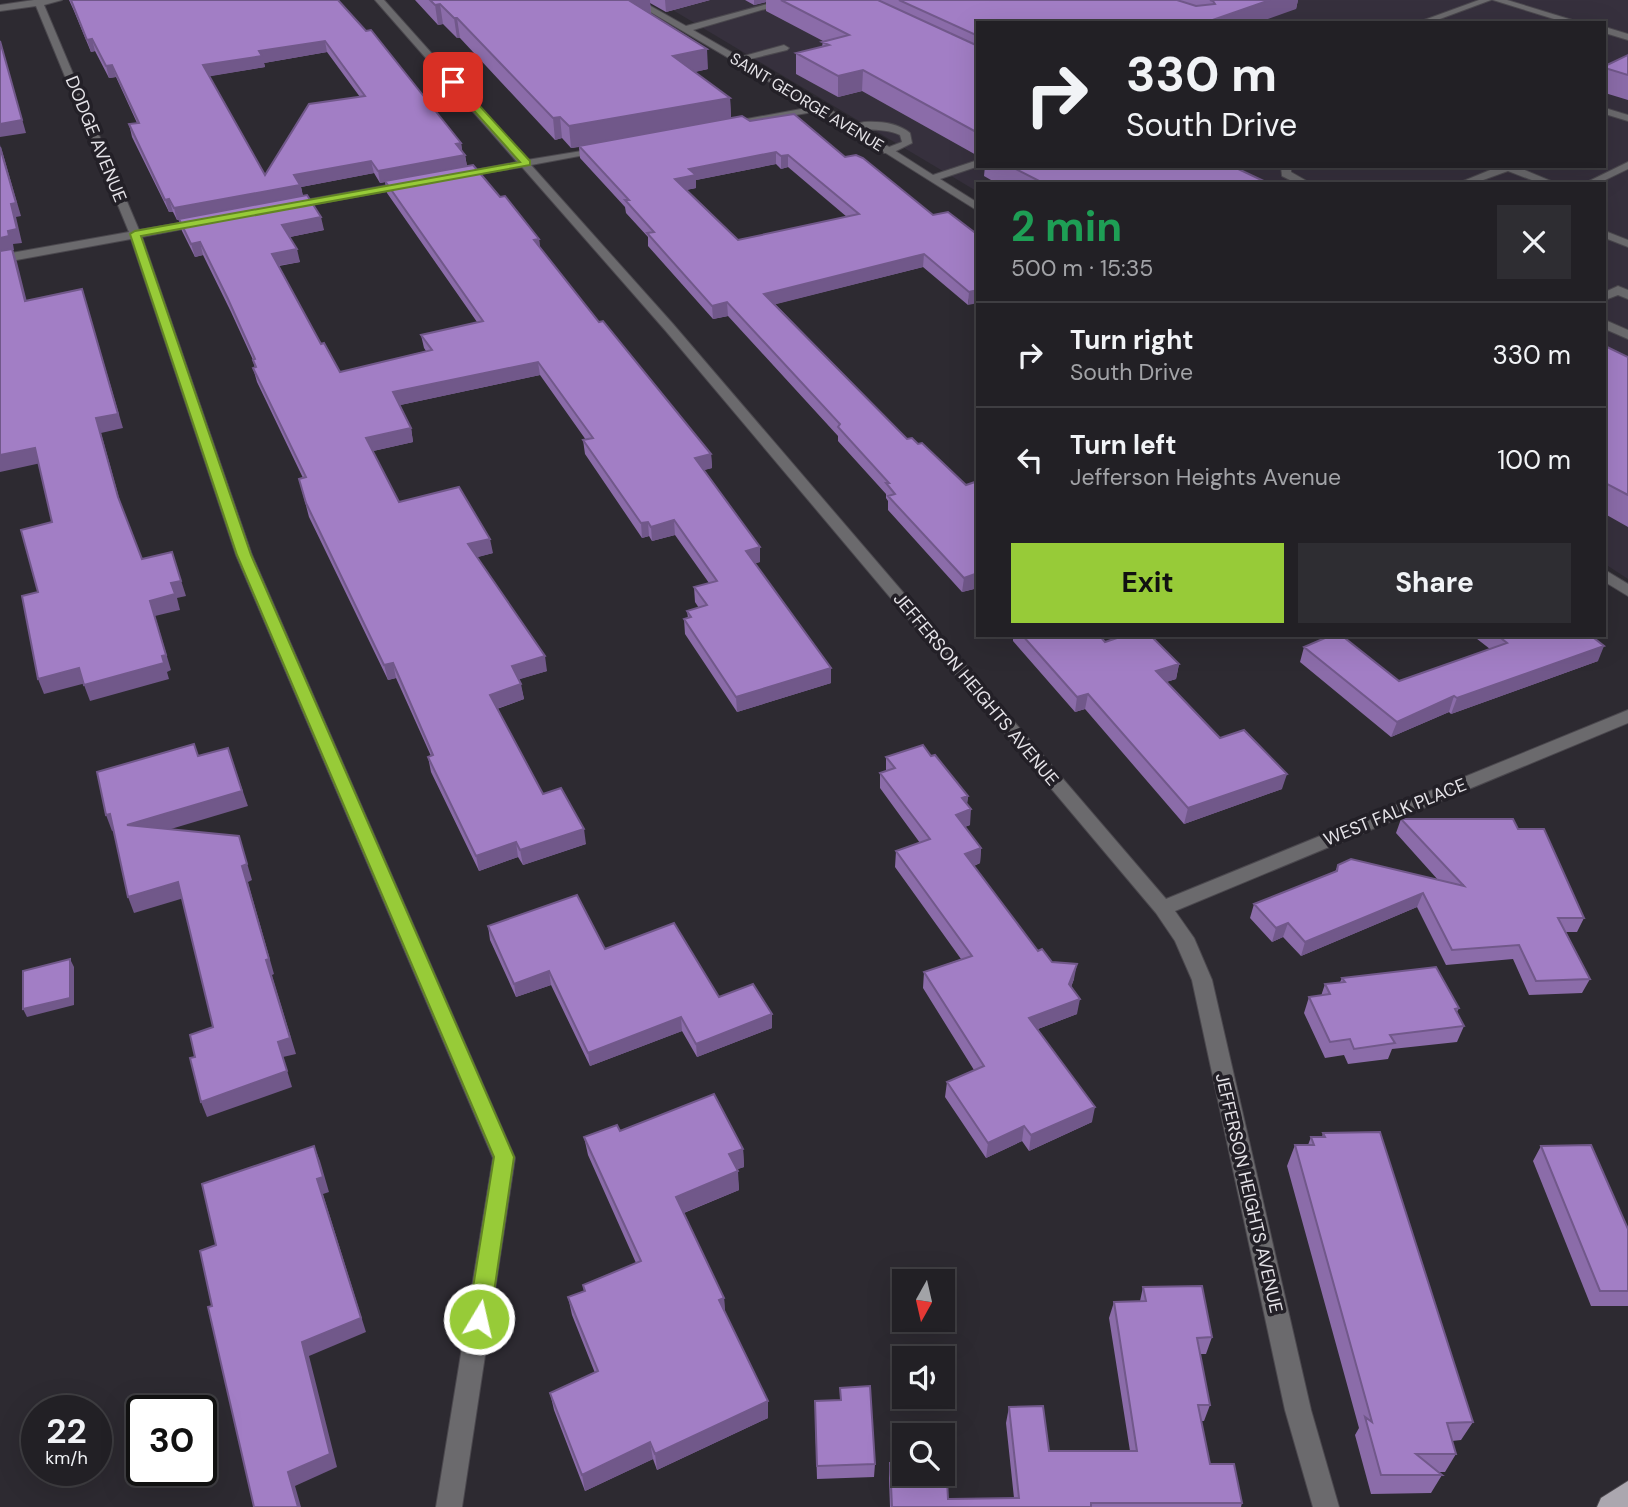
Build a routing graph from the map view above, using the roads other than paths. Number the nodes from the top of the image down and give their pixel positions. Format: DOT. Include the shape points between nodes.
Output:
graph roads {
  1 [pos="58,0"];
  2 [pos="379,0"];
  3 [pos="634,0"];
  4 [pos="792,0"];
  5 [pos="1487,0"];
  6 [pos="1497,0"];
  7 [pos="39,1"];
  8 [pos="0,8"];
  9 [pos="1426,21"];
  10 [pos="1571,21"];
  11 [pos="687,29"];
  12 [pos="1606,30"];
  13 [pos="1628,37"];
  14 [pos="784,48"];
  15 [pos="738,59"];
  16 [pos="821,108"];
  17 [pos="1606,111"];
  18 [pos="1628,118"];
  19 [pos="850,127"];
  20 [pos="714,128"];
  21 [pos="620,146"];
  22 [pos="888,151"];
  23 [pos="527,163"];
  24 [pos="976,164"];
  25 [pos="1628,165"];
  26 [pos="1286,168"];
  27 [pos="1503,168"];
  28 [pos="1509,168"];
  29 [pos="446,178"];
  30 [pos="931,179"];
  31 [pos="1303,182"];
  32 [pos="1466,182"];
  33 [pos="1547,182"];
  34 [pos="1592,182"];
  35 [pos="419,183"];
  36 [pos="976,207"];
  37 [pos="270,209"];
  38 [pos="216,219"];
  39 [pos="135,234"];
  40 [pos="1606,234"];
  41 [pos="1628,244"];
  42 [pos="0,260"];
  43 [pos="1625,290"];
  44 [pos="1606,296"];
  45 [pos="1606,324"];
  46 [pos="1628,335"];
  47 [pos="1606,576"];
  48 [pos="1627,589"];
  49 [pos="1628,716"];
  50 [pos="1163,908"];
  51 [pos="1628,1494"];
  52 [pos="449,1507"];
  53 [pos="1326,1507"];
  54 [pos="1609,1507"];
  1 -- 7 [label="street"];
  2 -- 23 [label="street, JEFFERSON HEIGHTS AVENUE"];
  3 -- 11 [label="street, SAINT GEORGE AVENUE"];
  4 -- 11 [label="street"];
  5 -- 9 [label="street"];
  6 -- 10 [label="street"];
  7 -- 8 [label="street"];
  7 -- 39 [label="street, DODGE AVENUE"];
  11 -- 15 [label="street, SAINT GEORGE AVENUE"];
  12 -- 13 [label="street"];
  14 -- 15 [label="street"];
  15 -- 16 [label="street, SAINT GEORGE AVENUE"];
  16 -- 19 [label="street, SAINT GEORGE AVENUE"];
  16 -- 20 [label="street"];
  17 -- 18 [label="street"];
  19 -- 22 [label="street, SAINT GEORGE AVENUE"];
  19 -- 22 [label="street" via="892,126 905,132 906,144"];
  21 -- 23 [label="street"];
  22 -- 30 [label="street, SAINT GEORGE AVENUE"];
  23 -- 29 [label="street"];
  23 -- 50 [label="street, JEFFERSON HEIGHTS AVENUE"];
  24 -- 30 [label="street"];
  25 -- 34 [label="street"];
  26 -- 31 [label="street" via="1286,174"];
  27 -- 32 [label="street"];
  28 -- 33 [label="street"];
  30 -- 36 [label="street, SAINT GEORGE AVENUE"];
  35 -- 37 [label="street"];
  38 -- 39 [label="street"];
  39 -- 42 [label="street"];
  39 -- 52 [label="street, DODGE AVENUE" via="244,555 504,1157"];
  40 -- 41 [label="street"];
  43 -- 44 [label="street"];
  45 -- 46 [label="street"];
  47 -- 48 [label="street"];
  49 -- 50 [label="street, WEST FALK PLACE"];
  50 -- 53 [label="street, JEFFERSON HEIGHTS AVENUE" via="1184,938 1202,980 1298,1410"];
  51 -- 54 [label="main road"];
}
